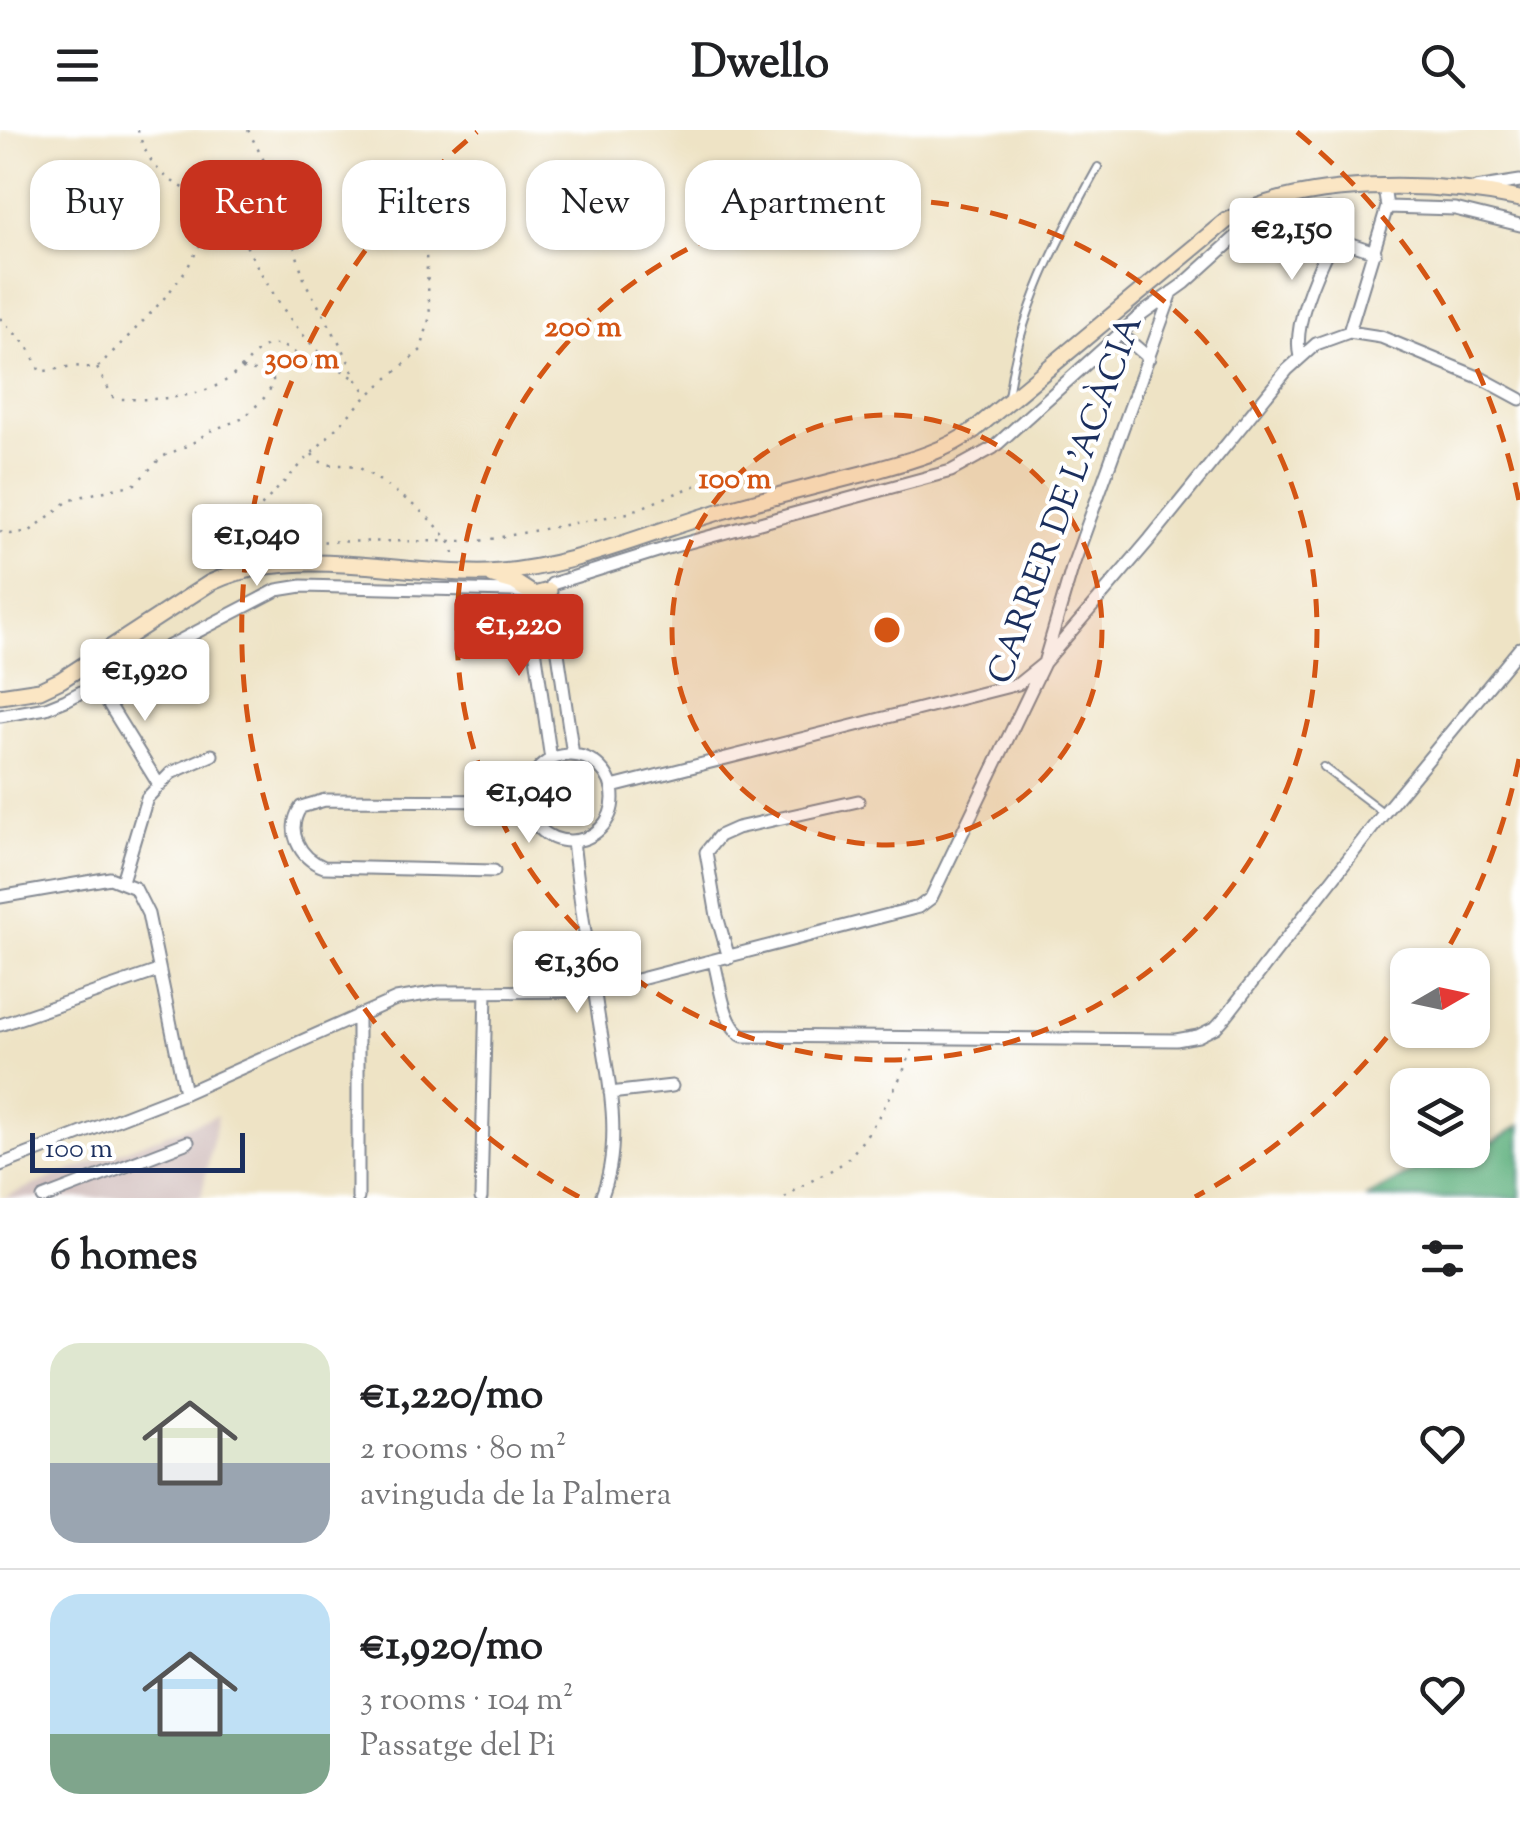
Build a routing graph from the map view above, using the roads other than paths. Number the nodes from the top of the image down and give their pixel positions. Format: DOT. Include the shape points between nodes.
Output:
graph roads {
  1 [pos="1098,167"];
  2 [pos="1520,181"];
  3 [pos="1384,187"];
  4 [pos="1472,188"];
  5 [pos="1520,199"];
  6 [pos="1387,207"];
  7 [pos="1520,225"];
  8 [pos="1340,240"];
  9 [pos="1376,252"];
  10 [pos="1172,292"];
  11 [pos="1349,332"];
  12 [pos="1121,334"];
  13 [pos="1300,356"];
  14 [pos="1149,358"];
  15 [pos="1520,399"];
  16 [pos="1007,405"];
  17 [pos="576,558"];
  18 [pos="536,568"];
  19 [pos="484,573"];
  20 [pos="550,588"];
  21 [pos="527,592"];
  22 [pos="1520,648"];
  23 [pos="1044,663"];
  24 [pos="97,685"];
  25 [pos="0,696"];
  26 [pos="0,716"];
  27 [pos="212,755"];
  28 [pos="573,755"];
  29 [pos="551,760"];
  30 [pos="1324,767"];
  31 [pos="159,785"];
  32 [pos="612,787"];
  33 [pos="858,800"];
  34 [pos="527,801"];
  35 [pos="1384,813"];
  36 [pos="573,841"];
  37 [pos="494,871"];
  38 [pos="122,880"];
  39 [pos="0,898"];
  40 [pos="729,958"];
  41 [pos="714,962"];
  42 [pos="158,971"];
  43 [pos="594,991"];
  44 [pos="486,992"];
  45 [pos="358,1015"];
  46 [pos="0,1025"];
  47 [pos="672,1086"];
  48 [pos="185,1093"];
  49 [pos="610,1093"];
  50 [pos="188,1142"];
  51 [pos="0,1165"];
  52 [pos="604,1197"];
  53 [pos="43,1198"];
  54 [pos="358,1198"];
  55 [pos="482,1198"];
  1 -- 16 [label="lane" via="1030,300"];
  2 -- 4 [label="street"];
  3 -- 4 [label="street"];
  3 -- 6 [label="street"];
  3 -- 16 [label="street" via="1266,202 1226,221"];
  4 -- 5 [label="street"];
  6 -- 7 [label="street" via="1454,209"];
  6 -- 9 [label="street"];
  8 -- 9 [label="street"];
  8 -- 10 [label="street" via="1334,212 1287,216 1238,235"];
  8 -- 13 [label="street" via="1331,243 1312,289 1297,344"];
  9 -- 11 [label="street"];
  10 -- 12 [label="street"];
  10 -- 14 [label="street, CARRER DE L'ACÀCIA"];
  11 -- 13 [label="street"];
  11 -- 15 [label="street" via="1408,346"];
  12 -- 14 [label="street"];
  12 -- 20 [label="street" via="993,448 951,471 664,549"];
  13 -- 23 [label="street"];
  14 -- 23 [label="street, CARRER DE L'ACÀCIA" via="1072,565"];
  16 -- 17 [label="street" via="964,438 926,454"];
  17 -- 18 [label="street"];
  17 -- 20 [label="street"];
  18 -- 19 [label="street"];
  18 -- 20 [label="street"];
  18 -- 21 [label="street"];
  19 -- 21 [label="street"];
  19 -- 25 [label="street" via="254,567 210,582 82,669 40,690"];
  20 -- 21 [label="street"];
  20 -- 28 [label="street"];
  21 -- 24 [label="street" via="286,588"];
  21 -- 29 [label="street"];
  22 -- 35 [label="street"];
  23 -- 32 [label="street" via="1018,684"];
  23 -- 40 [label="street, CARRER DE L'ACÀCIA" via="931,898 904,913"];
  24 -- 26 [label="street" via="46,708"];
  24 -- 31 [label="street"];
  27 -- 31 [label="street"];
  28 -- 29 [label="street"];
  28 -- 32 [label="street" via="598,766"];
  29 -- 34 [label="street" via="534,775"];
  30 -- 35 [label="lane"];
  31 -- 38 [label="street" via="147,798"];
  32 -- 36 [label="street" via="606,822"];
  33 -- 40 [label="street" via="719,836 706,852"];
  34 -- 36 [label="street" via="546,834"];
  34 -- 37 [label="street" via="325,800 294,816 300,847 324,867"];
  35 -- 41 [label="street" via="1226,1016 1198,1036 743,1036 730,1021"];
  36 -- 43 [label="street"];
  38 -- 39 [label="street"];
  38 -- 42 [label="street" via="148,914"];
  40 -- 41 [label="street, CARRER DE L'ACÀCIA"];
  41 -- 43 [label="street, CARRER DE L'ACÀCIA"];
  42 -- 46 [label="street"];
  42 -- 48 [label="street"];
  43 -- 44 [label="street, CARRER DE L'ACÀCIA"];
  43 -- 49 [label="street"];
  44 -- 45 [label="street, CARRER DE L'ACÀCIA" via="416,995"];
  44 -- 55 [label="street"];
  45 -- 48 [label="street, CARRER DE L'ACÀCIA"];
  45 -- 54 [label="street"];
  47 -- 49 [label="street"];
  48 -- 51 [label="street, CARRER DE L'ACÀCIA"];
  49 -- 52 [label="street" via="613,1148"];
  50 -- 53 [label="street"];
}
